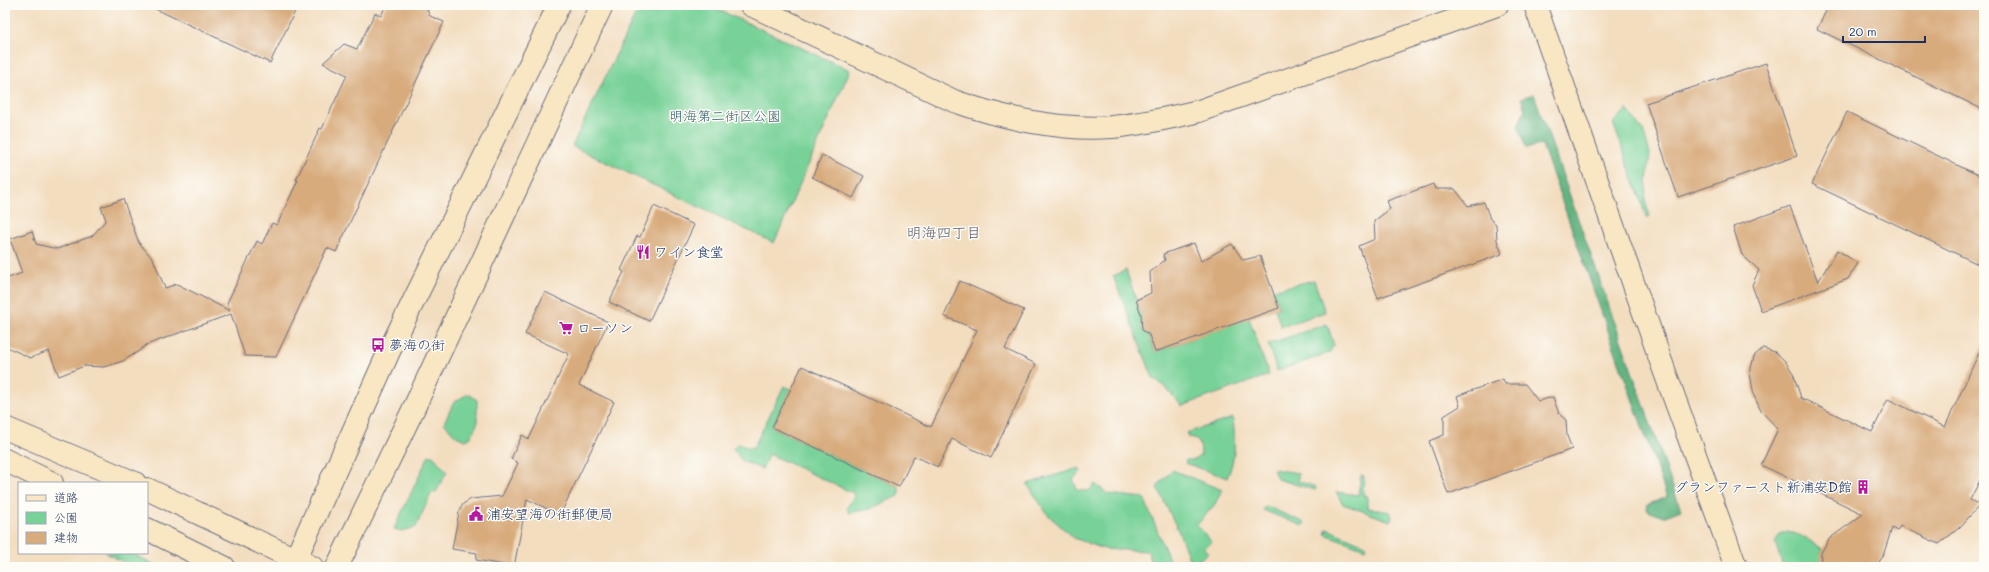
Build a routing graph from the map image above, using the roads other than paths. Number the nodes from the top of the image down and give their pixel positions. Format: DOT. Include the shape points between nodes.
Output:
graph roads {
  1 [pos="558,5"];
  2 [pos="602,5"];
  3 [pos="751,5"];
  4 [pos="1497,5"];
  5 [pos="1535,5"];
  6 [pos="5,428"];
  7 [pos="5,460"];
  8 [pos="50,482"];
  9 [pos="133,482"];
  10 [pos="148,489"];
  11 [pos="148,529"];
  12 [pos="300,564"];
  13 [pos="224,567"];
  14 [pos="337,567"];
  15 [pos="1736,567"];
  1 -- 12 [label="street" via="390,347"];
  2 -- 14 [label="street"];
  3 -- 4 [label="street" via="974,109 1069,126 1111,127 1156,121 1199,111"];
  5 -- 15 [label="street" via="1662,367"];
  6 -- 9 [label="street"];
  7 -- 8 [label="street"];
  10 -- 12 [label="street"];
  11 -- 13 [label="street"];
}
